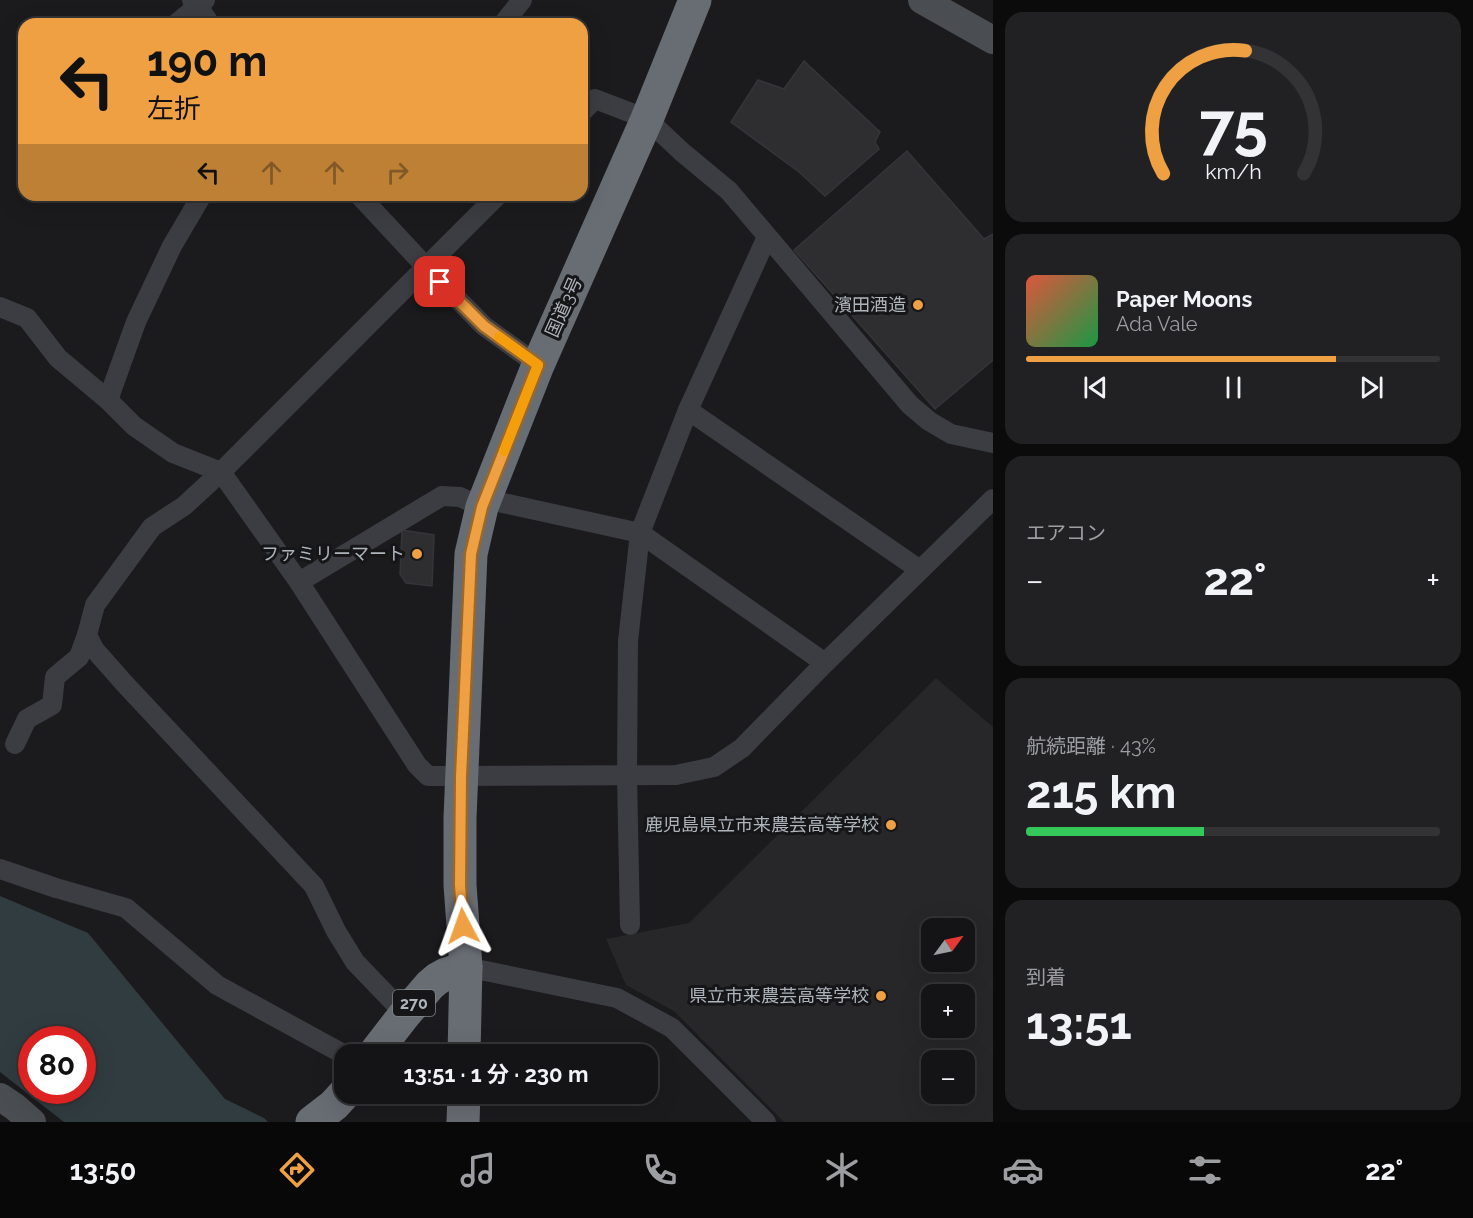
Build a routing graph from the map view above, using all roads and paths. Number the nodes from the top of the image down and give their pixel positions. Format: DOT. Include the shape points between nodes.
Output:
graph roads {
  1 [pos="522,0"];
  2 [pos="695,0"];
  3 [pos="922,0"];
  4 [pos="198,2"];
  5 [pos="182,18"];
  6 [pos="207,18"];
  7 [pos="508,18"];
  8 [pos="993,40"];
  9 [pos="588,106"];
  10 [pos="647,119"];
  11 [pos="198,201"];
  12 [pos="365,201"];
  13 [pos="492,201"];
  14 [pos="767,237"];
  15 [pos="426,267"];
  16 [pos="0,307"];
  17 [pos="538,365"];
  18 [pos="108,400"];
  19 [pos="688,410"];
  20 [pos="993,443"];
  21 [pos="221,472"];
  22 [pos="993,499"];
  23 [pos="483,503"];
  24 [pos="640,533"];
  25 [pos="920,570"];
  26 [pos="299,582"];
  27 [pos="87,635"];
  28 [pos="825,663"];
  29 [pos="15,744"];
  30 [pos="627,775"];
  31 [pos="461,777"];
  32 [pos="0,869"];
  33 [pos="630,925"];
  34 [pos="466,967"];
  35 [pos="405,1014"];
  36 [pos="382,1044"];
  37 [pos="464,1044"];
  38 [pos="334,1049"];
  39 [pos="0,1097"];
  40 [pos="335,1104"];
  41 [pos="464,1104"];
  42 [pos="32,1122"];
  43 [pos="312,1122"];
  44 [pos="463,1122"];
  45 [pos="766,1122"];
  1 -- 7 [label="street"];
  2 -- 10 [label="highway, 国道3号"];
  3 -- 8 [label="main road"];
  4 -- 5 [label="street"];
  4 -- 6 [label="street"];
  9 -- 10 [label="street" via="595,99"];
  10 -- 14 [label="street" via="729,191"];
  10 -- 17 [label="highway, 国道3号"];
  11 -- 18 [label="street" via="136,322"];
  12 -- 15 [label="street"];
  13 -- 15 [label="street"];
  14 -- 19 [label="street"];
  14 -- 20 [label="street" via="910,405 951,434"];
  15 -- 17 [label="street" via="484,326"];
  15 -- 21 [label="street"];
  16 -- 18 [label="street" via="27,318 58,358"];
  17 -- 23 [label="highway, 国道3号"];
  18 -- 21 [label="street" via="134,426 173,453"];
  19 -- 24 [label="street"];
  19 -- 25 [label="street"];
  21 -- 26 [label="street"];
  21 -- 27 [label="street" via="184,506 152,527 95,604"];
  22 -- 25 [label="street"];
  23 -- 24 [label="street"];
  23 -- 26 [label="street" via="442,496"];
  23 -- 31 [label="highway, 国道3号" via="471,554"];
  24 -- 28 [label="street"];
  24 -- 30 [label="street" via="628,641"];
  25 -- 28 [label="street"];
  26 -- 31 [label="street" via="417,765 428,776"];
  27 -- 29 [label="street" via="79,657 55,677 52,705 27,719"];
  27 -- 35 [label="street" via="94,649 314,886 356,962"];
  28 -- 30 [label="street" via="742,748 714,767 676,776"];
  30 -- 31 [label="street"];
  30 -- 33 [label="street"];
  31 -- 34 [label="highway, 国道3号" via="460,885"];
  32 -- 38 [label="street" via="126,908 217,985"];
  34 -- 35 [label="highway, 270" via="429,985"];
  34 -- 37 [label="highway, 国道3号"];
  34 -- 45 [label="street" via="617,998 672,1028"];
  35 -- 36 [label="highway, 270"];
  39 -- 42 [label="main road"];
  40 -- 43 [label="highway"];
  41 -- 44 [label="highway"];
}
